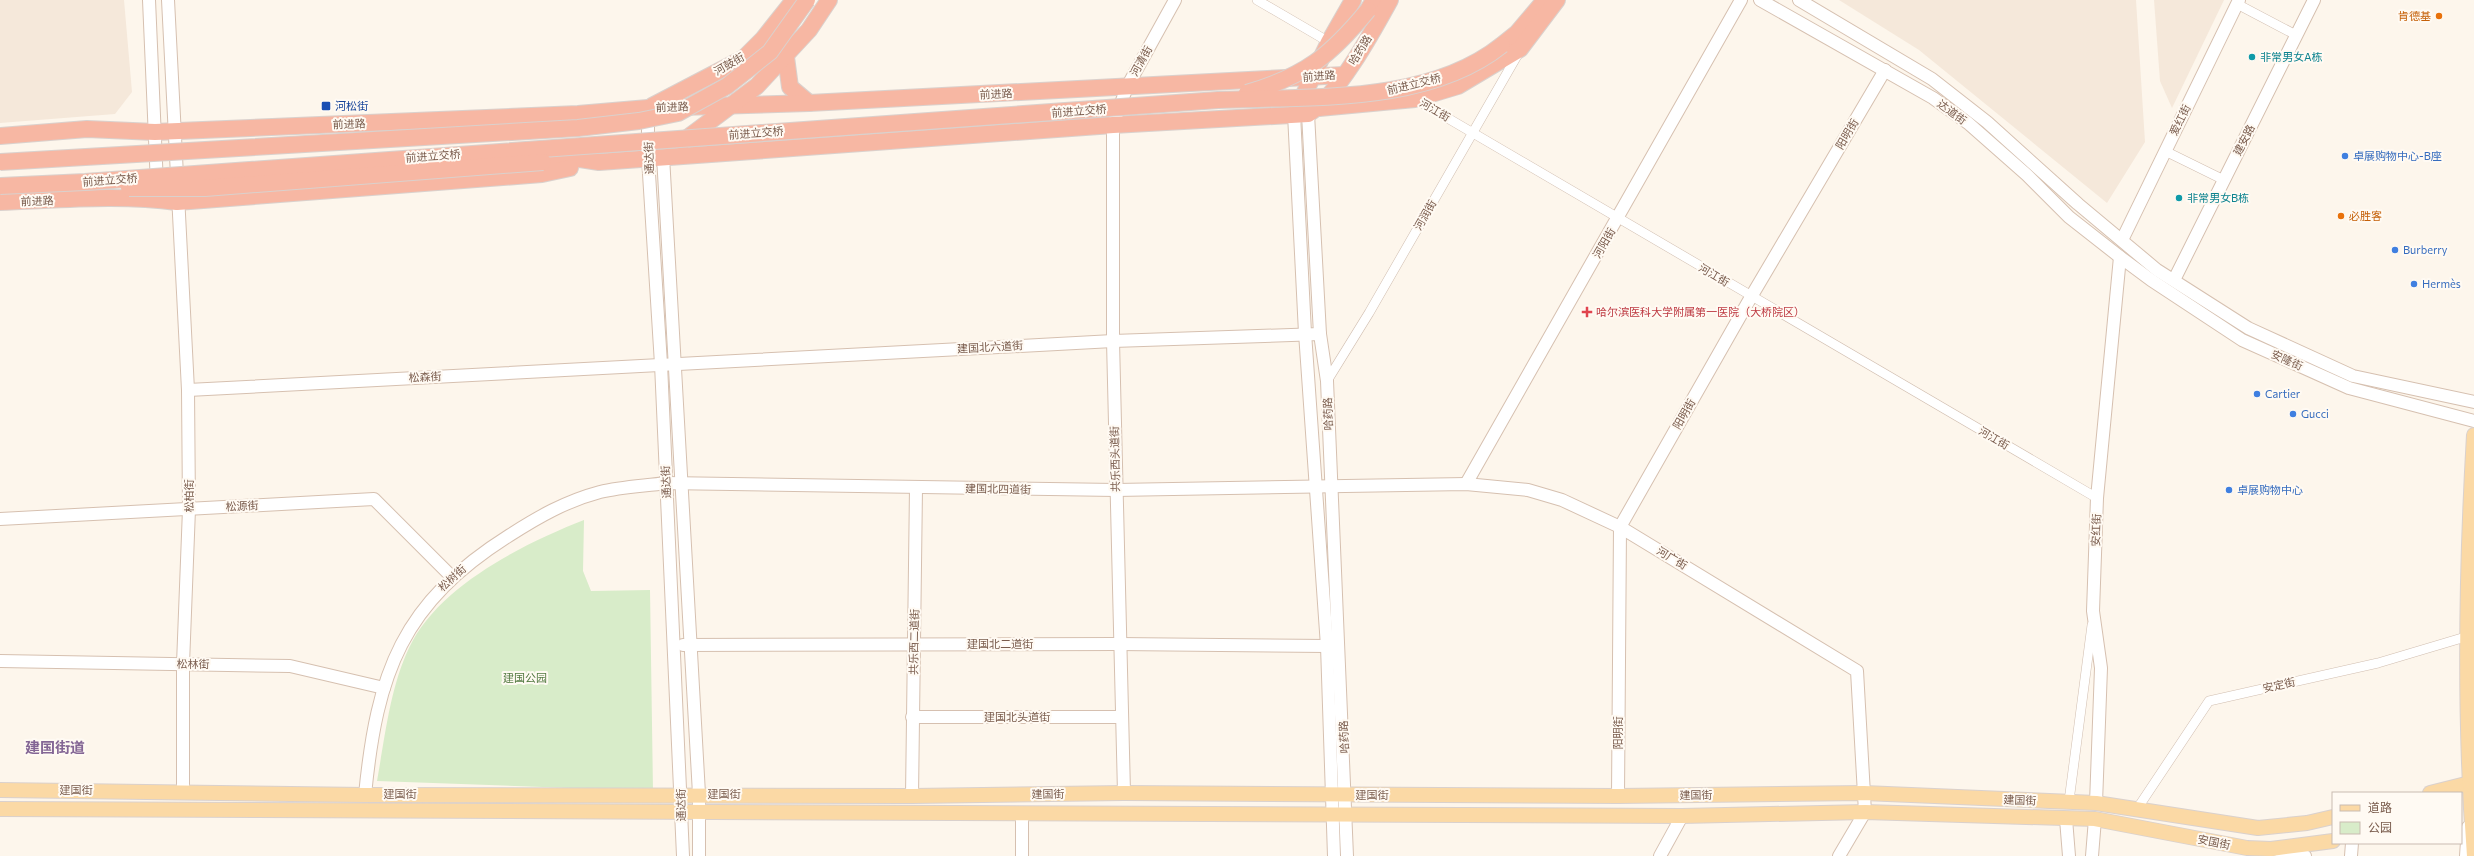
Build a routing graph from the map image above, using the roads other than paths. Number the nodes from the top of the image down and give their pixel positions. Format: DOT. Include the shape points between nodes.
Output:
graph roads {
  1 [pos="149,0"];
  2 [pos="168,0"];
  3 [pos="794,0"];
  4 [pos="807,0"];
  5 [pos="829,0"];
  6 [pos="1175,0"];
  7 [pos="1257,0"];
  8 [pos="1353,0"];
  9 [pos="1390,0"];
  10 [pos="1545,0"];
  11 [pos="1557,0"];
  12 [pos="1740,0"];
  13 [pos="1760,0"];
  14 [pos="1799,0"];
  15 [pos="2314,0"];
  16 [pos="2238,2"];
  17 [pos="1371,5"];
  18 [pos="2296,35"];
  19 [pos="1329,42"];
  20 [pos="1520,49"];
  21 [pos="786,57"];
  22 [pos="1885,70"];
  23 [pos="1344,75"];
  24 [pos="1313,77"];
  25 [pos="1127,87"];
  26 [pos="1415,98"];
  27 [pos="1218,100"];
  28 [pos="809,103"];
  29 [pos="731,106"];
  30 [pos="648,108"];
  31 [pos="1307,112"];
  32 [pos="1113,125"];
  33 [pos="155,132"];
  34 [pos="173,132"];
  35 [pos="1472,132"];
  36 [pos="0,136"];
  37 [pos="0,146"];
  38 [pos="2165,151"];
  39 [pos="656,157"];
  40 [pos="0,162"];
  41 [pos="599,162"];
  42 [pos="2224,180"];
  43 [pos="85,182"];
  44 [pos="0,186"];
  45 [pos="157,199"];
  46 [pos="0,202"];
  47 [pos="177,202"];
  48 [pos="1619,217"];
  49 [pos="2122,240"];
  50 [pos="2120,257"];
  51 [pos="2174,280"];
  52 [pos="1751,297"];
  53 [pos="1305,334"];
  54 [pos="1320,334"];
  55 [pos="1112,341"];
  56 [pos="674,363"];
  57 [pos="661,364"];
  58 [pos="1327,381"];
  59 [pos="188,390"];
  60 [pos="2474,402"];
  61 [pos="2474,421"];
  62 [pos="2474,435"];
  63 [pos="666,483"];
  64 [pos="681,483"];
  65 [pos="1466,484"];
  66 [pos="1316,486"];
  67 [pos="1330,486"];
  68 [pos="916,488"];
  69 [pos="1116,490"];
  70 [pos="2097,498"];
  71 [pos="189,509"];
  72 [pos="0,518"];
  73 [pos="1620,527"];
  74 [pos="452,577"];
  75 [pos="2093,611"];
  76 [pos="2471,635"];
  77 [pos="674,644"];
  78 [pos="913,644"];
  79 [pos="1118,644"];
  80 [pos="690,645"];
  81 [pos="1327,646"];
  82 [pos="0,661"];
  83 [pos="183,664"];
  84 [pos="384,688"];
  85 [pos="912,717"];
  86 [pos="1122,717"];
  87 [pos="2472,783"];
  88 [pos="0,790"];
  89 [pos="183,791"];
  90 [pos="2434,792"];
  91 [pos="1124,793"];
  92 [pos="365,794"];
  93 [pos="681,794"];
  94 [pos="699,794"];
  95 [pos="1864,794"];
  96 [pos="1340,795"];
  97 [pos="912,796"];
  98 [pos="1618,796"];
  99 [pos="2069,801"];
  100 [pos="2096,803"];
  101 [pos="0,808"];
  102 [pos="2469,808"];
  103 [pos="2137,809"];
  104 [pos="682,811"];
  105 [pos="699,811"];
  106 [pos="1865,812"];
  107 [pos="1022,813"];
  108 [pos="1341,813"];
  109 [pos="1682,816"];
  110 [pos="2332,817"];
  111 [pos="2066,819"];
  112 [pos="2096,819"];
  113 [pos="2332,841"];
  114 [pos="2352,844"];
  115 [pos="2271,849"];
  116 [pos="2247,852"];
  117 [pos="683,856"];
  118 [pos="699,856"];
  119 [pos="1022,856"];
  120 [pos="1334,856"];
  121 [pos="1347,856"];
  122 [pos="1660,856"];
  123 [pos="1839,856"];
  124 [pos="2069,856"];
  125 [pos="2092,856"];
  126 [pos="2305,856"];
  127 [pos="2351,856"];
  128 [pos="2466,856"];
  129 [pos="2474,856"];
  1 -- 33 [label="street"];
  2 -- 34 [label="street"];
  3 -- 30 [label="highway, 河鼓街" via="744,58"];
  4 -- 40 [label="highway, 前进立交桥, bridge" via="770,52 727,86 678,113 639,121 578,128"];
  5 -- 21 [label="highway" via="809,30"];
  6 -- 25 [label="street, 河清街"];
  7 -- 19 [label="street"];
  8 -- 19 [label="highway"];
  9 -- 23 [label="highway, 哈药路"];
  10 -- 27 [label="highway, 前进立交桥, bridge" via="1517,33 1487,57 1459,71 1391,92"];
  11 -- 20 [label="highway, 河润街"];
  12 -- 48 [label="street, 河阳街"];
  13 -- 22 [label="street, 达道街"];
  14 -- 49 [label="street, 达道街" via="1932,79 1987,122"];
  15 -- 18 [label="street, 建安路"];
  16 -- 18 [label="street"];
  16 -- 38 [label="street, 爱红街"];
  17 -- 27 [label="highway, bridge" via="1337,46 1299,74 1271,86"];
  18 -- 42 [label="street, 建安路"];
  19 -- 24 [label="highway"];
  20 -- 26 [label="highway, 河润街" via="1458,86"];
  20 -- 35 [label="street, 河润街"];
  21 -- 28 [label="highway" via="790,87"];
  21 -- 29 [label="highway" via="757,86"];
  22 -- 50 [label="street, 达道街" via="1933,98 1968,123 2027,175 2069,217"];
  22 -- 52 [label="street, 阳明街"];
  23 -- 24 [label="highway, 前进路"];
  23 -- 31 [label="highway, 哈药路"];
  24 -- 25 [label="highway, 前进路"];
  24 -- 31 [label="highway"];
  25 -- 28 [label="highway, 前进路"];
  25 -- 32 [label="street, 河清街"];
  26 -- 31 [label="highway, 河江街"];
  26 -- 35 [label="street, 河江街"];
  27 -- 43 [label="highway, 前进立交桥, bridge"];
  28 -- 29 [label="highway, 前进路"];
  29 -- 30 [label="highway, 前进路"];
  29 -- 39 [label="highway"];
  30 -- 34 [label="highway, 前进路" via="578,114"];
  30 -- 39 [label="street, 通达街"];
  31 -- 32 [label="highway, 前进路"];
  31 -- 53 [label="street, 哈药路"];
  31 -- 54 [label="street, 哈药路"];
  32 -- 39 [label="highway, 前进路"];
  32 -- 55 [label="street, 共乐西头道街"];
  33 -- 34 [label="highway, 前进路"];
  33 -- 36 [label="highway, 前进路" via="87,128"];
  33 -- 37 [label="highway"];
  33 -- 45 [label="street"];
  34 -- 47 [label="street"];
  35 -- 48 [label="street, 河江街"];
  35 -- 58 [label="street, 河润街" via="1369,313"];
  38 -- 42 [label="street"];
  38 -- 49 [label="street, 爱红街"];
  39 -- 41 [label="highway, 前进路"];
  39 -- 56 [label="street, 通达街"];
  39 -- 57 [label="street, 通达街"];
  41 -- 43 [label="highway, 前进路, bridge" via="580,159 205,188 132,188"];
  41 -- 47 [label="highway, 前进路" via="542,174"];
  42 -- 51 [label="street, 建安路"];
  43 -- 44 [label="highway, 前进立交桥, bridge"];
  45 -- 46 [label="highway, 前进路" via="90,198"];
  45 -- 47 [label="highway, 前进路"];
  47 -- 59 [label="street, 松柏街"];
  48 -- 52 [label="street, 河江街"];
  48 -- 65 [label="street, 河阳街"];
  49 -- 50 [label="street"];
  49 -- 51 [label="street, 安隆街" via="2157,270"];
  50 -- 61 [label="street, 安隆街" via="2242,340 2349,388"];
  50 -- 70 [label="street, 安红街"];
  51 -- 60 [label="street, 安隆街" via="2248,328 2353,376"];
  52 -- 70 [label="street, 河江街"];
  52 -- 73 [label="street, 阳明街"];
  53 -- 54 [label="street, 建国北六道街"];
  53 -- 55 [label="street, 建国北六道街"];
  53 -- 66 [label="street, 哈药路"];
  54 -- 58 [label="street, 哈药路"];
  55 -- 56 [label="street, 建国北六道街"];
  55 -- 69 [label="street, 共乐西头道街"];
  56 -- 57 [label="street, 建国北六道街"];
  56 -- 64 [label="street, 通达街"];
  57 -- 59 [label="street, 松森街"];
  57 -- 63 [label="street, 通达街"];
  58 -- 67 [label="street, 哈药路"];
  59 -- 71 [label="street, 松柏街"];
  62 -- 76 [label="main road"];
  63 -- 64 [label="street, 建国北四道街"];
  63 -- 74 [label="street, 松树街" via="601,492 564,504 493,545"];
  63 -- 77 [label="street, 通达街"];
  64 -- 68 [label="street, 建国北四道街"];
  64 -- 80 [label="street, 通达街"];
  65 -- 67 [label="street, 河广街"];
  65 -- 73 [label="street, 河广街" via="1528,490 1562,500"];
  66 -- 67 [label="street, 建国北四道街"];
  66 -- 69 [label="street, 建国北四道街"];
  66 -- 81 [label="street, 哈药路"];
  67 -- 96 [label="street, 哈药路"];
  68 -- 69 [label="street, 建国北四道街"];
  68 -- 78 [label="street, 共乐西二道街"];
  69 -- 79 [label="street, 共乐西头道街"];
  70 -- 75 [label="street, 安红街"];
  71 -- 72 [label="street, 松源街"];
  71 -- 74 [label="street, 松源街" via="374,499"];
  71 -- 83 [label="street, 松柏街"];
  73 -- 95 [label="street, 河广街" via="1857,672"];
  73 -- 98 [label="street, 阳明街"];
  74 -- 84 [label="street, 松树街" via="424,607 403,638"];
  75 -- 99 [label="street"];
  75 -- 100 [label="street, 安红街" via="2101,668"];
  76 -- 87 [label="main road"];
  76 -- 103 [label="street, 安定街" via="2378,663 2209,701"];
  77 -- 80 [label="street, 建国北二道街"];
  77 -- 93 [label="street, 通达街"];
  78 -- 79 [label="street, 建国北二道街"];
  78 -- 80 [label="street, 建国北二道街"];
  78 -- 85 [label="street, 共乐西二道街"];
  79 -- 81 [label="street, 建国北二道街"];
  79 -- 86 [label="street, 共乐西头道街"];
  80 -- 94 [label="street, 通达街"];
  81 -- 96 [label="street, 哈药路"];
  82 -- 83 [label="street, 松林街"];
  83 -- 84 [label="street, 松林街" via="290,666"];
  83 -- 89 [label="street, 松柏街"];
  84 -- 92 [label="street, 松树街" via="369,755"];
  85 -- 86 [label="street, 建国北头道街"];
  85 -- 97 [label="street, 共乐西二道街"];
  86 -- 91 [label="street, 共乐西头道街"];
  87 -- 90 [label="main road"];
  87 -- 102 [label="main road"];
  88 -- 89 [label="main road, 建国街"];
  89 -- 92 [label="main road, 建国街"];
  91 -- 96 [label="main road, 建国街"];
  91 -- 97 [label="main road, 建国街"];
  92 -- 93 [label="main road, 建国街"];
  93 -- 94 [label="main road, 建国街"];
  93 -- 104 [label="street, 通达街"];
  94 -- 97 [label="main road, 建国街"];
  94 -- 105 [label="street, 通达街"];
  95 -- 98 [label="main road, 建国街"];
  95 -- 99 [label="main road, 建国街"];
  95 -- 106 [label="street, 河广街"];
  96 -- 98 [label="main road, 建国街"];
  96 -- 108 [label="street, 哈药路"];
  99 -- 100 [label="main road, 建国街"];
  100 -- 103 [label="main road, 安国街"];
  101 -- 104 [label="main road, 建国街"];
  102 -- 128 [label="street"];
  102 -- 129 [label="main road"];
  103 -- 110 [label="main road, 安国街" via="2258,828 2307,823"];
  104 -- 105 [label="main road, 建国街"];
  104 -- 117 [label="street, 通达街"];
  105 -- 107 [label="main road, 建国街"];
  105 -- 118 [label="street, 通达街"];
  106 -- 109 [label="main road, 建国街"];
  106 -- 111 [label="main road, 建国街"];
  106 -- 123 [label="street"];
  107 -- 108 [label="main road, 建国街"];
  107 -- 119 [label="street"];
  108 -- 109 [label="main road, 建国街"];
  108 -- 120 [label="street, 哈药路"];
  108 -- 121 [label="street, 哈药路"];
  109 -- 122 [label="street"];
  111 -- 112 [label="main road, 建国街"];
  111 -- 124 [label="street"];
  112 -- 116 [label="main road, 安国街"];
  112 -- 125 [label="street"];
  113 -- 115 [label="main road, 安国街"];
  114 -- 127 [label="street"];
  115 -- 116 [label="main road, 安国街"];
  115 -- 126 [label="street"];
}
